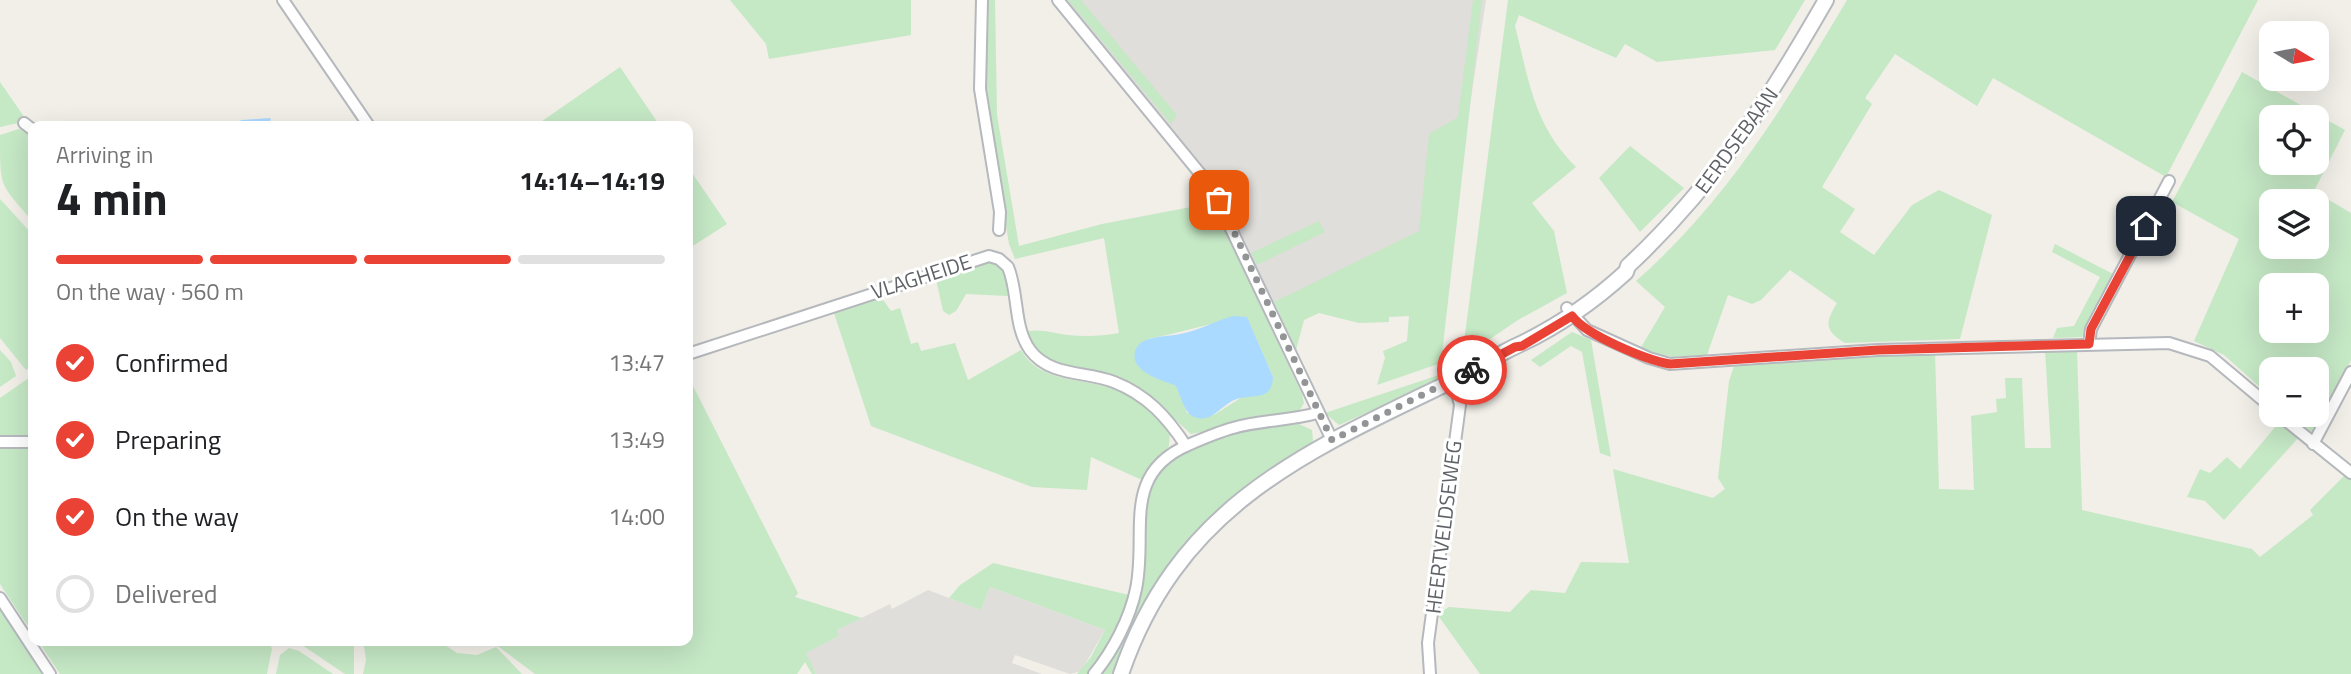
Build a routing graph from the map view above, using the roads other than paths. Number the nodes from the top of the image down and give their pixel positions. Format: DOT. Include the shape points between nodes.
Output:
graph roads {
  1 [pos="284,0"];
  2 [pos="982,0"];
  3 [pos="1058,0"];
  4 [pos="1826,0"];
  5 [pos="366,121"];
  6 [pos="2169,181"];
  7 [pos="999,230"];
  8 [pos="1569,312"];
  9 [pos="2089,344"];
  10 [pos="693,352"];
  11 [pos="2351,372"];
  12 [pos="1454,380"];
  13 [pos="2259,396"];
  14 [pos="1317,413"];
  15 [pos="2293,427"];
  16 [pos="1332,440"];
  17 [pos="0,442"];
  18 [pos="28,442"];
  19 [pos="2313,444"];
  20 [pos="1186,446"];
  21 [pos="2351,473"];
  22 [pos="0,598"];
  23 [pos="28,641"];
  24 [pos="32,646"];
  25 [pos="50,674"];
  26 [pos="1094,674"];
  27 [pos="1121,674"];
  28 [pos="1430,674"];
  1 -- 5 [label="street"];
  2 -- 7 [label="street" via="980,89"];
  3 -- 14 [label="street" via="1211,187"];
  4 -- 8 [label="main road, EERDSEBAAN" via="1728,159 1687,208 1628,266"];
  6 -- 9 [label="street" via="2091,329"];
  8 -- 9 [label="street" via="1587,330 1670,364 1878,350"];
  8 -- 12 [label="main road, EERDSEBAAN"];
  9 -- 13 [label="street" via="2147,342 2190,348 2210,356"];
  10 -- 20 [label="street, VLAGHEIDE" via="989,256 1008,267 1023,338 1040,360 1128,388 1164,415"];
  11 -- 19 [label="street"];
  12 -- 16 [label="main road, EERDSEBAAN"];
  12 -- 28 [label="street, HEERTVELDSEWEG" via="1460,405 1428,643"];
  14 -- 16 [label="street"];
  14 -- 20 [label="street" via="1234,427"];
  15 -- 19 [label="street"];
  16 -- 27 [label="main road, EERDSEBAAN" via="1268,478 1201,538 1156,600"];
  17 -- 18 [label="street"];
  19 -- 21 [label="street"];
  20 -- 26 [label="street" via="1164,460 1143,489 1136,590 1112,648"];
  22 -- 23 [label="street"];
  24 -- 25 [label="street"];
}
